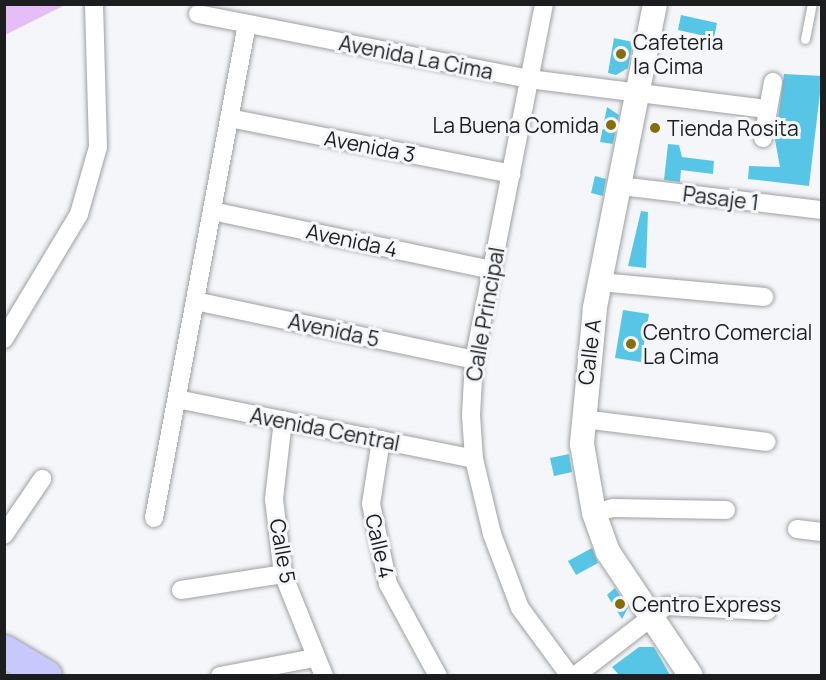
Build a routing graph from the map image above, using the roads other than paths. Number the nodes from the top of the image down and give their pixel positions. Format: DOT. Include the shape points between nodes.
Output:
graph roads {
  1 [pos="94,4"];
  2 [pos="544,4"];
  3 [pos="654,4"];
  4 [pos="812,4"];
  5 [pos="198,14"];
  6 [pos="247,24"];
  7 [pos="805,39"];
  8 [pos="529,79"];
  9 [pos="773,82"];
  10 [pos="636,94"];
  11 [pos="768,110"];
  12 [pos="229,118"];
  13 [pos="763,138"];
  14 [pos="510,174"];
  15 [pos="620,186"];
  16 [pos="822,210"];
  17 [pos="212,211"];
  18 [pos="492,270"];
  19 [pos="600,282"];
  20 [pos="764,297"];
  21 [pos="195,301"];
  22 [pos="4,339"];
  23 [pos="474,360"];
  24 [pos="177,399"];
  25 [pos="583,419"];
  26 [pos="283,420"];
  27 [pos="381,440"];
  28 [pos="767,442"];
  29 [pos="474,459"];
  30 [pos="42,479"];
  31 [pos="726,510"];
  32 [pos="594,513"];
  33 [pos="154,518"];
  34 [pos="797,529"];
  35 [pos="822,532"];
  36 [pos="4,535"];
  37 [pos="283,574"];
  38 [pos="181,590"];
  39 [pos="768,611"];
  40 [pos="647,617"];
  41 [pos="4,651"];
  42 [pos="314,658"];
  43 [pos="46,675"];
  44 [pos="220,675"];
  45 [pos="324,675"];
  46 [pos="438,675"];
  47 [pos="570,675"];
  48 [pos="575,675"];
  49 [pos="691,675"];
  1 -- 22 [label="street" via="98,147 79,214"];
  2 -- 8 [label="street, Calle Principal"];
  3 -- 10 [label="street, Calle A"];
  4 -- 7 [label="lane"];
  5 -- 6 [label="street, Avenida La Cima"];
  6 -- 8 [label="street, Avenida La Cima"];
  6 -- 12 [label="street"];
  8 -- 10 [label="street, Avenida La Cima"];
  8 -- 14 [label="street, Calle Principal"];
  9 -- 11 [label="street"];
  10 -- 11 [label="street, Avenida La Cima"];
  10 -- 15 [label="street, Calle A"];
  11 -- 13 [label="street"];
  12 -- 14 [label="street, Avenida 3"];
  12 -- 17 [label="street"];
  14 -- 18 [label="street, Calle Principal"];
  15 -- 16 [label="street, Pasaje 1"];
  15 -- 19 [label="street, Calle A"];
  17 -- 18 [label="street, Avenida 4"];
  17 -- 21 [label="street"];
  18 -- 23 [label="street, Calle Principal"];
  19 -- 20 [label="street"];
  19 -- 25 [label="street, Calle A"];
  21 -- 23 [label="street, Avenida 5"];
  21 -- 24 [label="street"];
  23 -- 29 [label="street, Calle Principal"];
  24 -- 26 [label="street, Avenida Central"];
  24 -- 33 [label="street"];
  25 -- 28 [label="street"];
  25 -- 32 [label="street, Calle A"];
  26 -- 27 [label="street, Avenida Central"];
  26 -- 37 [label="street, Calle 5" via="274,499"];
  27 -- 29 [label="street, Avenida Central"];
  27 -- 46 [label="street, Calle 4" via="371,504 388,584"];
  29 -- 47 [label="street, Calle Principal" via="492,534 520,608"];
  30 -- 36 [label="street"];
  31 -- 32 [label="street"];
  32 -- 40 [label="street, Calle A" via="608,552"];
  34 -- 35 [label="street"];
  37 -- 38 [label="street"];
  37 -- 42 [label="street, Calle 5"];
  39 -- 40 [label="street" via="666,606"];
  40 -- 48 [label="street"];
  40 -- 49 [label="street, Calle A"];
  41 -- 43 [label="highway"];
  42 -- 44 [label="street"];
  42 -- 45 [label="street, Calle 5"];
}
